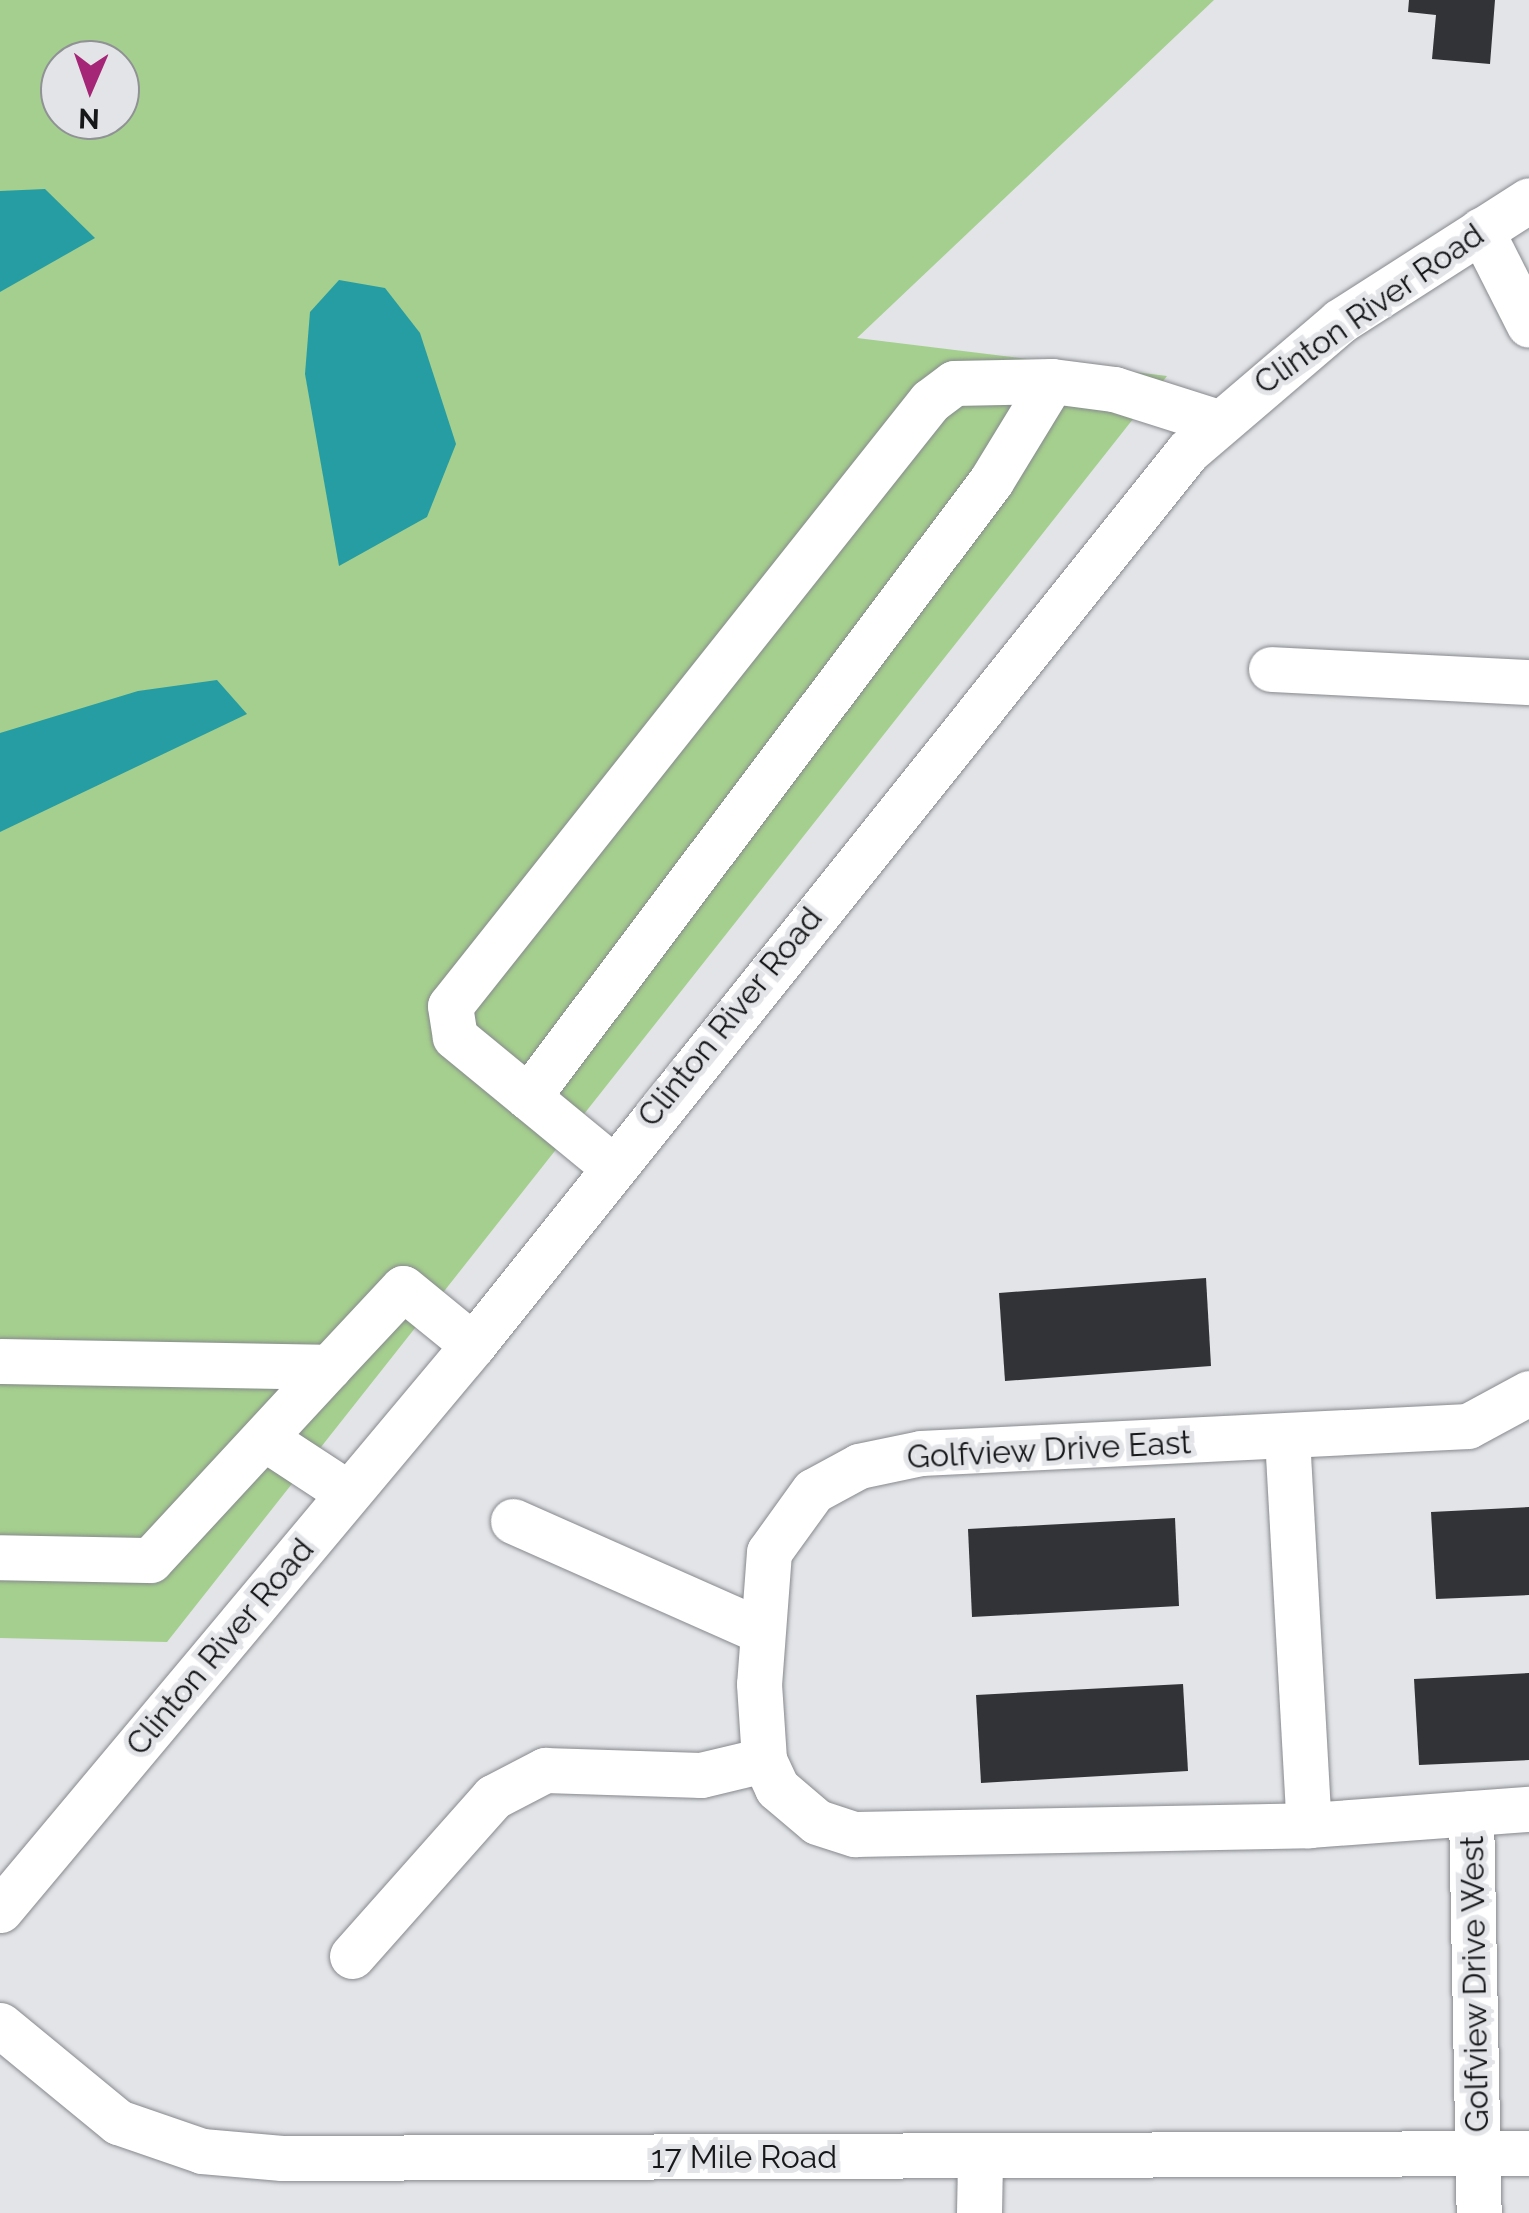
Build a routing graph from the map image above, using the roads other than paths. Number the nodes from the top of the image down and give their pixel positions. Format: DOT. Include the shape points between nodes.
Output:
graph roads {
  1 [pos="1526,209"];
  2 [pos="1481,230"];
  3 [pos="1529,325"];
  4 [pos="1052,381"];
  5 [pos="1218,422"];
  6 [pos="1270,669"];
  7 [pos="1529,682"];
  8 [pos="528,1097"];
  9 [pos="612,1166"];
  10 [pos="473,1345"];
  11 [pos="0,1361"];
  12 [pos="330,1368"];
  13 [pos="1529,1394"];
  14 [pos="1286,1437"];
  15 [pos="266,1440"];
  16 [pos="348,1492"];
  17 [pos="514,1521"];
  18 [pos="0,1557"];
  19 [pos="758,1630"];
  20 [pos="764,1760"];
  21 [pos="1529,1810"];
  22 [pos="1471,1813"];
  23 [pos="1309,1825"];
  24 [pos="0,1910"];
  25 [pos="352,1956"];
  26 [pos="0,2025"];
  27 [pos="1529,2153"];
  28 [pos="1479,2154"];
  29 [pos="980,2159"];
  30 [pos="978,2213"];
  31 [pos="1478,2213"];
  1 -- 2 [label="street, Clinton River Road"];
  2 -- 3 [label="street"];
  2 -- 5 [label="street, Clinton River Road" via="1340,322"];
  4 -- 5 [label="street" via="1114,389"];
  4 -- 8 [label="street" via="991,481"];
  4 -- 8 [label="street" via="954,383 930,400 450,1006 455,1038"];
  5 -- 9 [label="street, Clinton River Road"];
  6 -- 7 [label="street"];
  8 -- 9 [label="street"];
  9 -- 10 [label="street, Clinton River Road"];
  10 -- 12 [label="street" via="403,1288"];
  10 -- 16 [label="street, Clinton River Road"];
  11 -- 12 [label="street"];
  12 -- 15 [label="street"];
  13 -- 14 [label="street, Golfview Drive East" via="1468,1426"];
  14 -- 19 [label="street, Golfview Drive East" via="921,1454 858,1466 814,1491 780,1531 762,1579"];
  14 -- 23 [label="street"];
  15 -- 16 [label="street"];
  15 -- 18 [label="street" via="150,1560"];
  16 -- 24 [label="street, Clinton River Road"];
  17 -- 19 [label="street"];
  19 -- 20 [label="street, Golfview Drive East"];
  20 -- 23 [label="street" via="796,1808 855,1834"];
  20 -- 25 [label="street" via="701,1774 545,1770 492,1797"];
  21 -- 22 [label="street, Golfview Drive West"];
  22 -- 23 [label="street"];
  22 -- 28 [label="street, Golfview Drive West"];
  26 -- 29 [label="street, 17 Mile Road" via="96,2108 202,2151"];
  27 -- 28 [label="street, 17 Mile Road"];
  28 -- 29 [label="street, 17 Mile Road"];
  28 -- 31 [label="street, Golfview Drive West"];
  29 -- 30 [label="street"];
}
